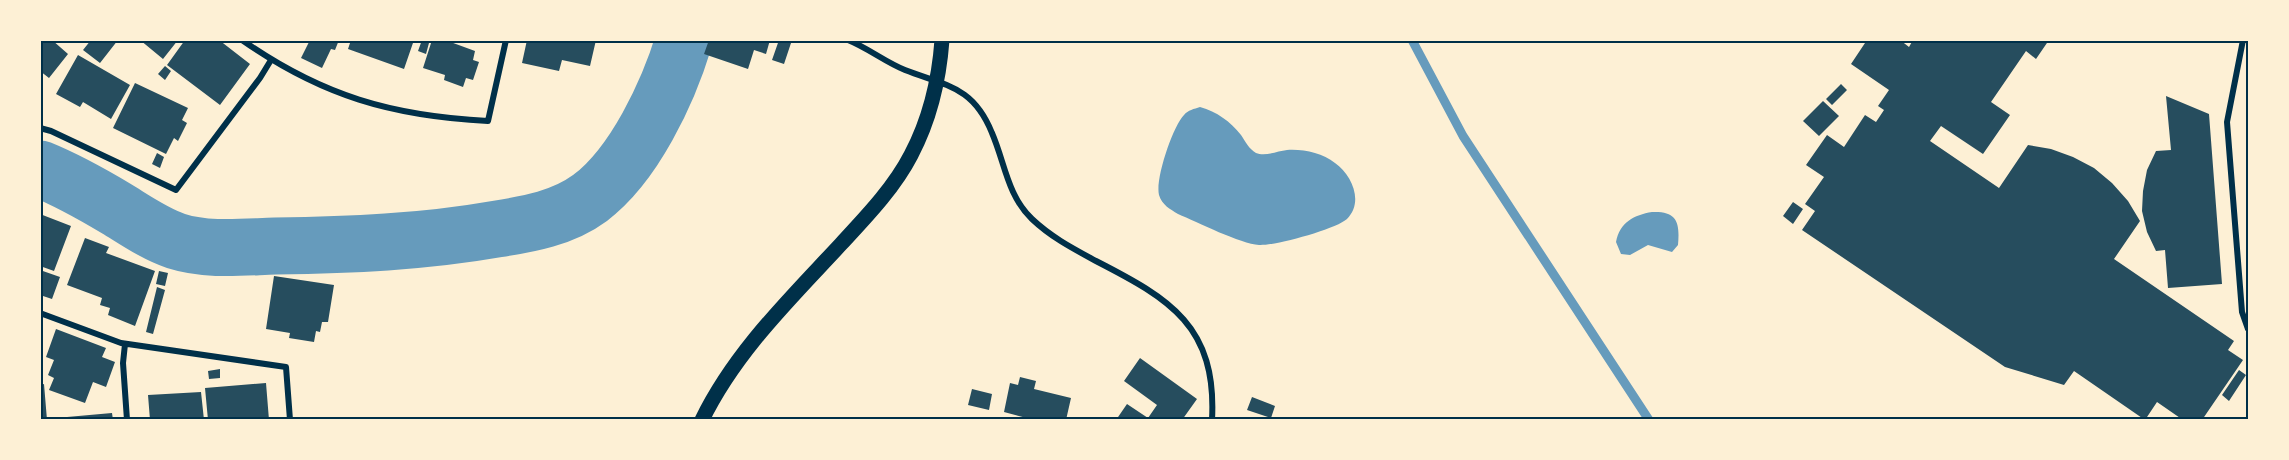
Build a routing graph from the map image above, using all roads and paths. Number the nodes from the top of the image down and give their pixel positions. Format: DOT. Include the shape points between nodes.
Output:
graph roads {
  1 [pos="242,40"];
  2 [pos="506,40"];
  3 [pos="848,40"];
  4 [pos="942,40"];
  5 [pos="2243,40"];
  6 [pos="271,60"];
  7 [pos="938,80"];
  8 [pos="40,128"];
  9 [pos="40,313"];
  10 [pos="2248,330"];
  11 [pos="125,344"];
  12 [pos="127,420"];
  13 [pos="290,420"];
  14 [pos="702,420"];
  15 [pos="1212,420"];
  1 -- 6 [label="street"];
  2 -- 6 [label="street" via="488,121 405,113 367,103 330,90"];
  3 -- 7 [label="street" via="903,69"];
  4 -- 7 [label="main road"];
  5 -- 10 [label="street" via="2227,122 2242,312"];
  6 -- 8 [label="street" via="176,190"];
  7 -- 14 [label="main road" via="924,126 894,183 769,322 728,374"];
  7 -- 15 [label="street" via="962,91 981,111 1011,190 1030,217 1054,239 1167,301 1191,327 1206,358 1214,393"];
  9 -- 11 [label="street"];
  11 -- 12 [label="street"];
  11 -- 13 [label="street" via="286,367"];
}
